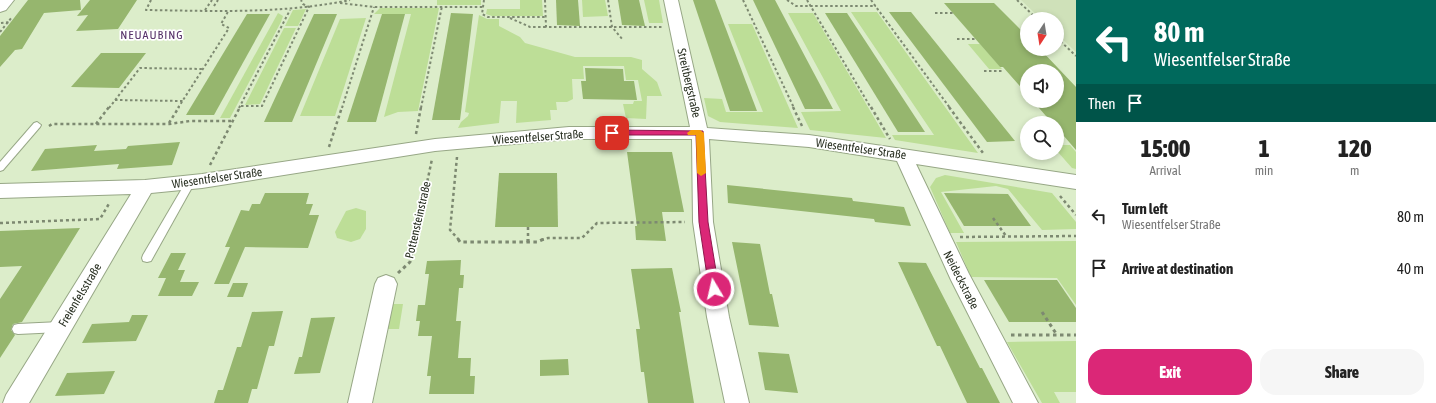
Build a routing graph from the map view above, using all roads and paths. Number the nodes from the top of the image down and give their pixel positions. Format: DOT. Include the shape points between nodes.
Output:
graph roads {
  1 [pos="6,0"];
  2 [pos="151,0"];
  3 [pos="212,0"];
  4 [pos="218,0"];
  5 [pos="301,0"];
  6 [pos="350,0"];
  7 [pos="484,0"];
  8 [pos="545,0"];
  9 [pos="608,0"];
  10 [pos="671,0"];
  11 [pos="743,0"];
  12 [pos="786,0"];
  13 [pos="807,0"];
  14 [pos="871,0"];
  15 [pos="1017,0"];
  16 [pos="337,3"];
  17 [pos="214,6"];
  18 [pos="442,6"];
  19 [pos="811,6"];
  20 [pos="876,6"];
  21 [pos="309,7"];
  22 [pos="374,7"];
  23 [pos="483,7"];
  24 [pos="205,10"];
  25 [pos="229,10"];
  26 [pos="290,10"];
  27 [pos="6,12"];
  28 [pos="1030,12"];
  29 [pos="935,13"];
  30 [pos="953,13"];
  31 [pos="509,17"];
  32 [pos="546,17"];
  33 [pos="9,22"];
  34 [pos="1,23"];
  35 [pos="546,27"];
  36 [pos="612,27"];
  37 [pos="676,27"];
  38 [pos="5,29"];
  39 [pos="1,32"];
  40 [pos="957,39"];
  41 [pos="976,39"];
  42 [pos="623,40"];
  43 [pos="1064,45"];
  44 [pos="1076,56"];
  45 [pos="204,69"];
  46 [pos="984,71"];
  47 [pos="1004,71"];
  48 [pos="115,100"];
  49 [pos="183,102"];
  50 [pos="241,106"];
  51 [pos="233,121"];
  52 [pos="96,124"];
  53 [pos="169,124"];
  54 [pos="37,125"];
  55 [pos="47,130"];
  56 [pos="805,132"];
  57 [pos="700,133"];
  58 [pos="458,142"];
  59 [pos="435,145"];
  60 [pos="412,149"];
  61 [pos="898,149"];
  62 [pos="986,157"];
  63 [pos="323,163"];
  64 [pos="0,168"];
  65 [pos="196,182"];
  66 [pos="1076,182"];
  67 [pos="145,187"];
  68 [pos="119,188"];
  69 [pos="0,191"];
  70 [pos="1056,192"];
  71 [pos="1076,215"];
  72 [pos="993,218"];
  73 [pos="703,222"];
  74 [pos="0,223"];
  75 [pos="528,227"];
  76 [pos="1006,236"];
  77 [pos="1076,236"];
  78 [pos="940,238"];
  79 [pos="528,242"];
  80 [pos="147,258"];
  81 [pos="386,284"];
  82 [pos="1042,312"];
  83 [pos="61,327"];
  84 [pos="18,328"];
  85 [pos="1006,335"];
  86 [pos="1057,335"];
  87 [pos="1076,335"];
  88 [pos="15,403"];
  89 [pos="360,403"];
  90 [pos="737,403"];
  91 [pos="1026,403"];
  1 -- 27 [label="street"];
  2 -- 24 [label="path" via="146,10"];
  3 -- 24 [label="path"];
  4 -- 17 [label="path"];
  5 -- 21 [label="path"];
  6 -- 16 [label="path"];
  7 -- 23 [label="path"];
  8 -- 32 [label="path"];
  9 -- 36 [label="path"];
  10 -- 37 [label="street, Streitbergstraße"];
  11 -- 56 [label="path"];
  12 -- 19 [label="path" via="796,6"];
  13 -- 19 [label="path"];
  14 -- 20 [label="path"];
  15 -- 28 [label="path"];
  16 -- 21 [label="path"];
  16 -- 22 [label="path"];
  18 -- 22 [label="path"];
  18 -- 23 [label="path"];
  18 -- 60 [label="path"];
  19 -- 20 [label="path"];
  19 -- 61 [label="path"];
  20 -- 62 [label="path"];
  21 -- 26 [label="path"];
  21 -- 50 [label="path" via="262,106"];
  22 -- 63 [label="path"];
  23 -- 31 [label="path" via="482,14 488,17"];
  24 -- 25 [label="path"];
  25 -- 26 [label="path"];
  25 -- 45 [label="path" via="220,24 229,28"];
  26 -- 50 [label="path"];
  27 -- 33 [label="path"];
  29 -- 30 [label="path"];
  31 -- 32 [label="path"];
  31 -- 35 [label="path" via="530,27"];
  32 -- 35 [label="path"];
  33 -- 34 [label="path"];
  33 -- 39 [label="path"];
  35 -- 36 [label="path"];
  36 -- 37 [label="path"];
  36 -- 42 [label="path"];
  37 -- 57 [label="street, Streitbergstraße"];
  38 -- 39 [label="path"];
  40 -- 41 [label="path"];
  43 -- 44 [label="path"];
  45 -- 48 [label="path" via="140,68"];
  45 -- 49 [label="path"];
  46 -- 47 [label="path"];
  48 -- 49 [label="path"];
  48 -- 52 [label="path"];
  49 -- 53 [label="path"];
  50 -- 51 [label="path"];
  51 -- 53 [label="path" via="190,121"];
  51 -- 65 [label="path"];
  52 -- 53 [label="path"];
  52 -- 55 [label="path" via="52,124"];
  54 -- 64 [label="lane"];
  57 -- 58 [label="street, Wiesentfelser Straße" via="569,133"];
  57 -- 61 [label="street, Wiesentfelser Straße"];
  57 -- 73 [label="street, Streitbergstraße"];
  58 -- 59 [label="street, Wiesentfelser Straße"];
  58 -- 79 [label="path" via="450,230 460,242"];
  59 -- 60 [label="street, Wiesentfelser Straße"];
  59 -- 81 [label="path, Pottensteinstraße" via="410,262"];
  60 -- 63 [label="street, Wiesentfelser Straße"];
  61 -- 66 [label="street, Wiesentfelser Straße"];
  61 -- 78 [label="street, Neideckstraße"];
  63 -- 65 [label="street, Wiesentfelser Straße"];
  65 -- 67 [label="street, Wiesentfelser Straße"];
  65 -- 80 [label="lane"];
  67 -- 68 [label="street, Wiesentfelser Straße"];
  67 -- 83 [label="street, Freienfelsstraße"];
  68 -- 69 [label="street, Wiesentfelser Straße"];
  68 -- 74 [label="path" via="100,219"];
  70 -- 71 [label="path"];
  72 -- 76 [label="path"];
  73 -- 79 [label="path" via="597,223 582,238 548,238"];
  73 -- 90 [label="street, Streitbergstraße" via="718,317"];
  75 -- 79 [label="path"];
  76 -- 77 [label="path"];
  76 -- 78 [label="path"];
  78 -- 91 [label="street, Neideckstraße"];
  81 -- 89 [label="street"];
  82 -- 86 [label="path"];
  83 -- 84 [label="lane"];
  83 -- 88 [label="street, Freienfelsstraße"];
  85 -- 86 [label="path"];
  86 -- 87 [label="path"];
}
